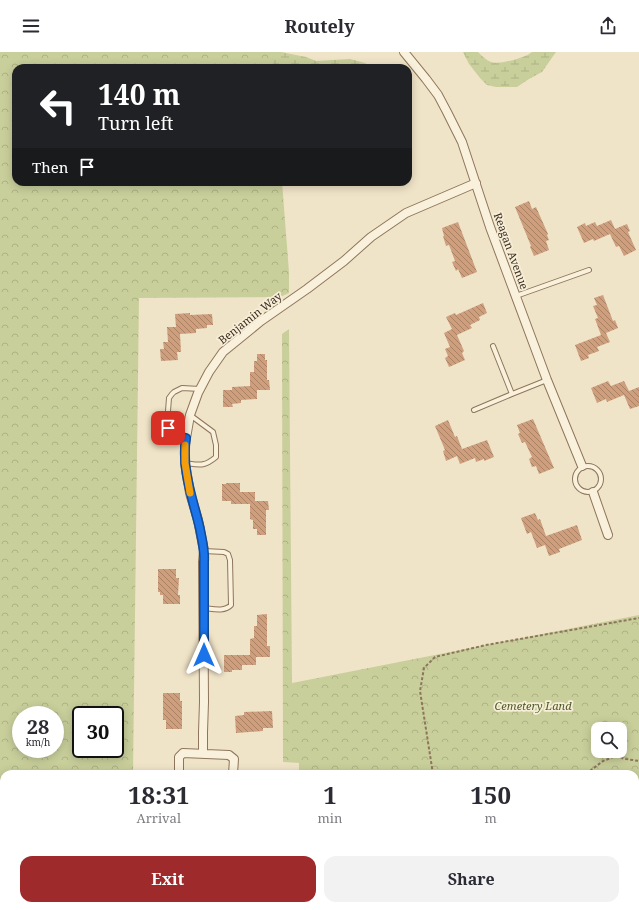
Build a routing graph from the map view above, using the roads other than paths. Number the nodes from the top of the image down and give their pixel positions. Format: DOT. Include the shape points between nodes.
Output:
graph roads {
  1 [pos="404,52"];
  2 [pos="476,183"];
  3 [pos="589,270"];
  4 [pos="516,296"];
  5 [pos="493,346"];
  6 [pos="547,380"];
  7 [pos="200,389"];
  8 [pos="512,394"];
  9 [pos="474,410"];
  10 [pos="190,415"];
  11 [pos="186,438"];
  12 [pos="185,463"];
  13 [pos="582,466"];
  14 [pos="593,492"];
  15 [pos="608,535"];
  16 [pos="204,551"];
  17 [pos="204,608"];
  18 [pos="203,754"];
  19 [pos="179,770"];
  20 [pos="233,770"];
  1 -- 2 [label="street, Reagan Avenue" via="438,95 462,142"];
  2 -- 4 [label="street, Reagan Avenue"];
  2 -- 7 [label="street, Benjamin Way" via="406,213 370,237 332,270 261,320 223,352"];
  3 -- 4 [label="lane"];
  4 -- 6 [label="street, Reagan Avenue"];
  5 -- 8 [label="lane"];
  6 -- 8 [label="lane"];
  6 -- 13 [label="street, Reagan Avenue"];
  7 -- 10 [label="street, Benjamin Way"];
  7 -- 11 [label="lane" via="182,388 174,392 170,398 167,424 169,431 171,434"];
  8 -- 9 [label="lane"];
  10 -- 11 [label="street, Benjamin Way"];
  10 -- 12 [label="lane" via="213,432 216,457 201,466"];
  11 -- 12 [label="street, Benjamin Way"];
  12 -- 16 [label="street, Benjamin Way"];
  13 -- 14 [label="lane" via="575,474 575,484 582,491"];
  13 -- 14 [label="lane" via="594,466 599,470 602,481"];
  14 -- 15 [label="street"];
  16 -- 17 [label="street, Benjamin Way"];
  16 -- 17 [label="lane" via="228,554 232,605 223,610"];
  17 -- 18 [label="street, Benjamin Way"];
  18 -- 19 [label="street" via="183,753 179,757"];
  18 -- 20 [label="street" via="229,755 234,759"];
}
